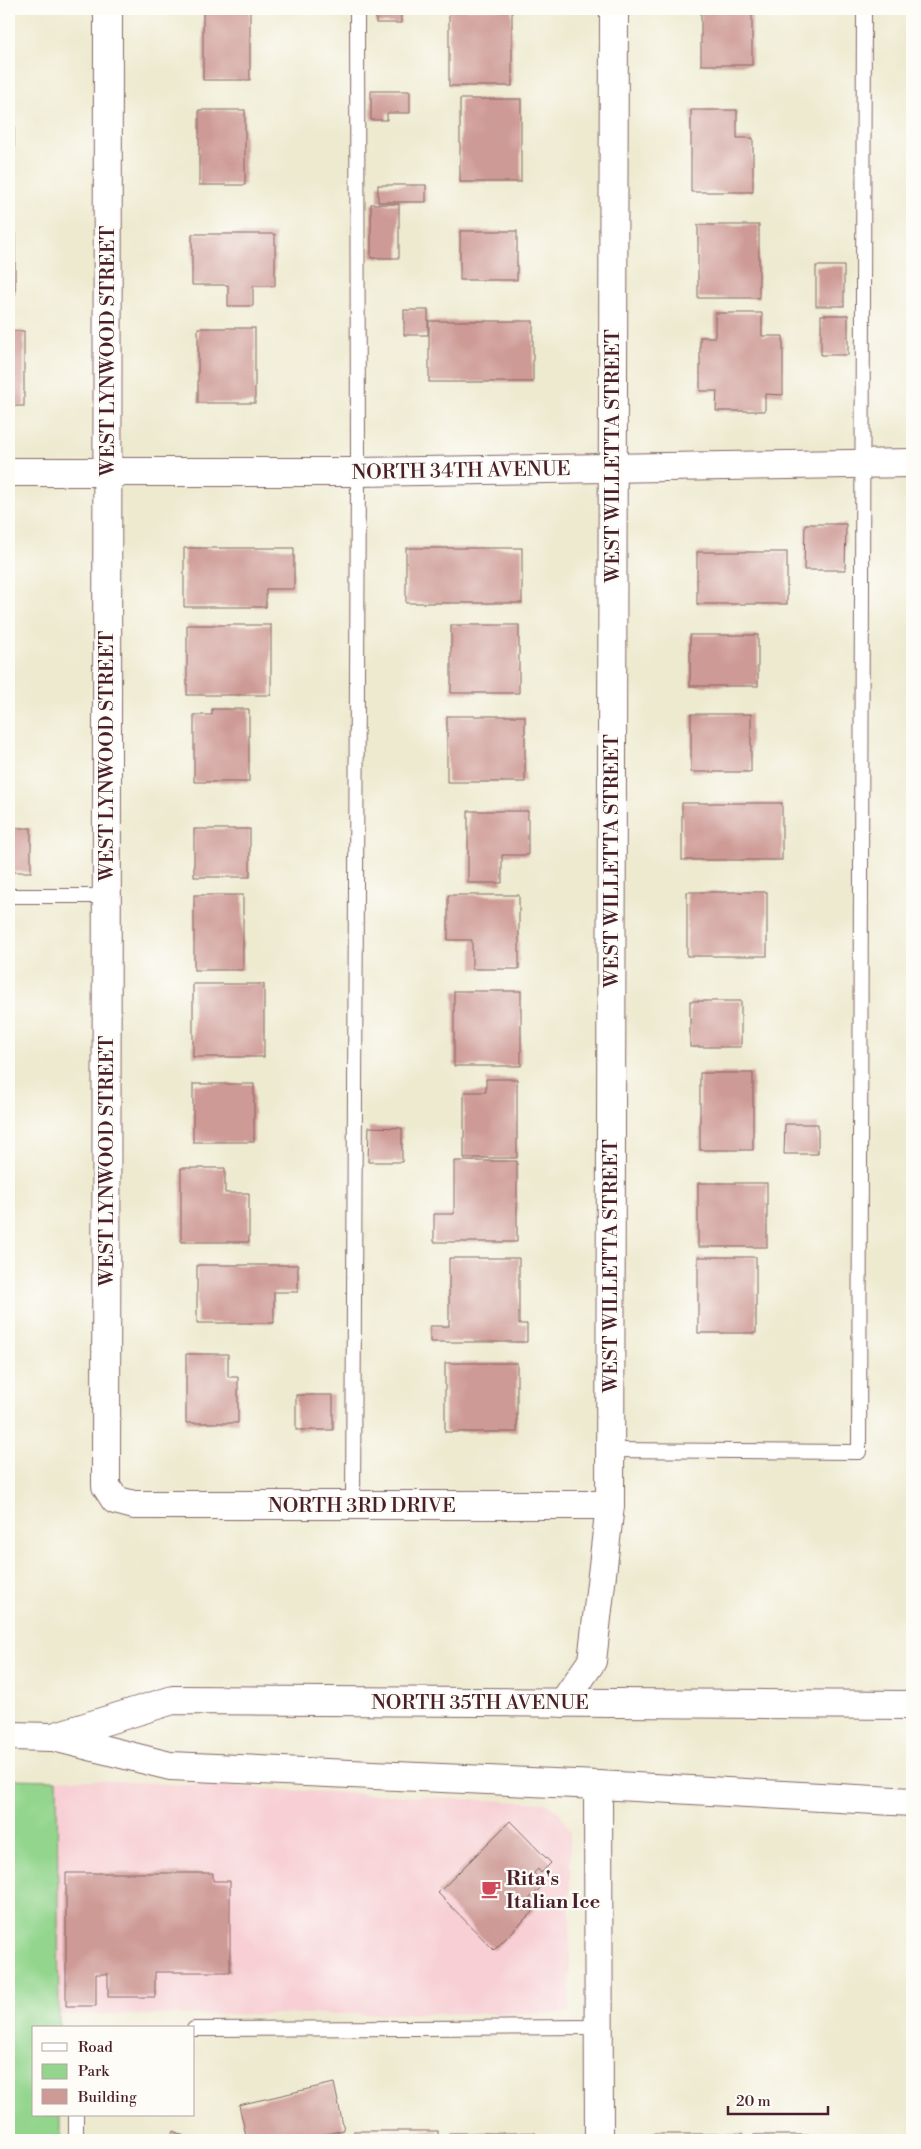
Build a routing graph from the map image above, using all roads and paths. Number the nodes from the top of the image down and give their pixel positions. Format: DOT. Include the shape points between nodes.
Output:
graph roads {
  1 [pos="108,9"];
  2 [pos="357,9"];
  3 [pos="614,9"];
  4 [pos="864,9"];
  5 [pos="912,462"];
  6 [pos="863,464"];
  7 [pos="612,467"];
  8 [pos="9,472"];
  9 [pos="106,472"];
  10 [pos="358,472"];
  11 [pos="9,896"];
  12 [pos="106,896"];
  13 [pos="609,1450"];
  14 [pos="115,1500"];
  15 [pos="353,1504"];
  16 [pos="610,1505"];
  17 [pos="563,1703"];
  18 [pos="912,1705"];
  19 [pos="9,1736"];
  20 [pos="53,1737"];
  21 [pos="598,1785"];
  22 [pos="912,1802"];
  23 [pos="598,2027"];
  24 [pos="195,2029"];
  25 [pos="76,2116"];
  26 [pos="76,2140"];
  27 [pos="599,2140"];
  1 -- 9 [label="street, WEST LYNWOOD STREET"];
  2 -- 10 [label="lane"];
  3 -- 7 [label="street, WEST WILLETTA STREET"];
  4 -- 6 [label="lane"];
  5 -- 6 [label="street, NORTH 34TH AVENUE"];
  6 -- 7 [label="street, NORTH 34TH AVENUE"];
  6 -- 13 [label="lane" via="859,1452"];
  7 -- 10 [label="street, NORTH 34TH AVENUE"];
  7 -- 13 [label="street, WEST WILLETTA STREET"];
  8 -- 9 [label="street, NORTH 34TH AVENUE"];
  9 -- 10 [label="street, NORTH 34TH AVENUE"];
  9 -- 12 [label="street, WEST LYNWOOD STREET"];
  10 -- 15 [label="lane"];
  11 -- 12 [label="lane"];
  12 -- 14 [label="street, WEST LYNWOOD STREET" via="106,1486"];
  13 -- 16 [label="street, WEST WILLETTA STREET"];
  14 -- 15 [label="street, NORTH 3RD DRIVE" via="134,1506"];
  15 -- 16 [label="street, NORTH 3RD DRIVE"];
  16 -- 17 [label="street, WEST WILLETTA STREET" via="592,1661"];
  17 -- 18 [label="street, NORTH 35TH AVENUE"];
  17 -- 20 [label="street, NORTH 35TH AVENUE" via="173,1700"];
  19 -- 20 [label="street, NORTH 35TH AVENUE"];
  20 -- 21 [label="street, NORTH 35TH AVENUE" via="170,1766"];
  21 -- 22 [label="street, NORTH 35TH AVENUE"];
  21 -- 23 [label="street"];
  23 -- 24 [label="lane"];
  23 -- 27 [label="street"];
  25 -- 26 [label="lane"];
}
